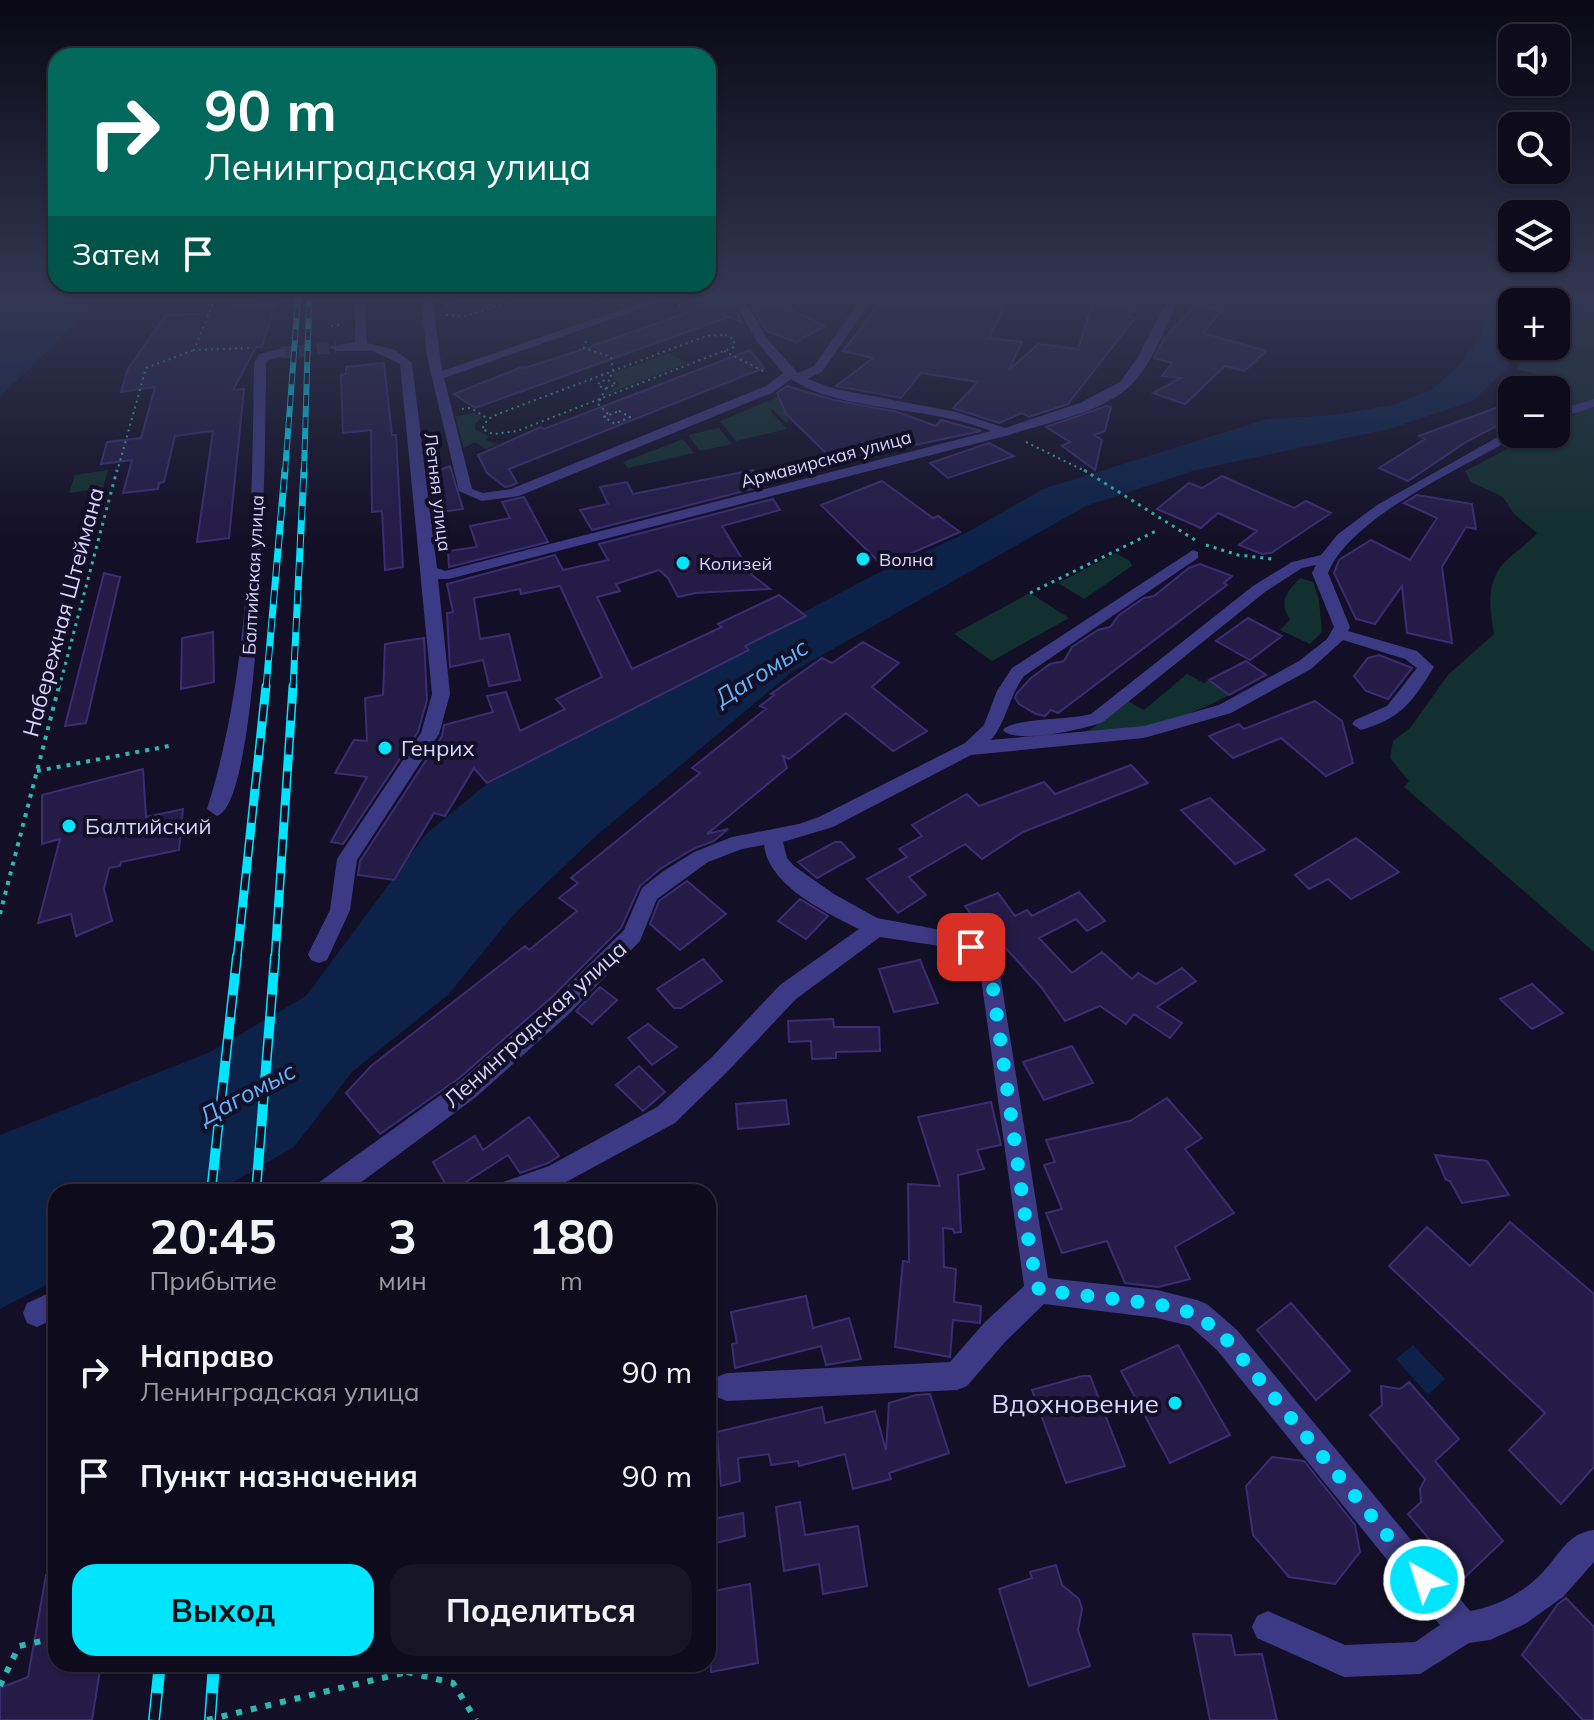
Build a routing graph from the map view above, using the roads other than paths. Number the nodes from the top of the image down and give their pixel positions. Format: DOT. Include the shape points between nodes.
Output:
graph roads {
  1 [pos="260,379"];
  2 [pos="408,379"];
  3 [pos="440,379"];
  4 [pos="787,379"];
  5 [pos="803,379"];
  6 [pos="1129,379"];
  7 [pos="1594,403"];
  8 [pos="1570,411"];
  9 [pos="1004,432"];
  10 [pos="1498,442"];
  11 [pos="1193,555"];
  12 [pos="1326,558"];
  13 [pos="432,574"];
  14 [pos="1338,633"];
  15 [pos="1361,724"];
  16 [pos="988,736"];
  17 [pos="968,749"];
  18 [pos="217,809"];
  19 [pos="773,836"];
  20 [pos="876,928"];
  21 [pos="319,954"];
  22 [pos="338,1184"];
  23 [pos="532,1184"];
  24 [pos="1039,1290"];
  25 [pos="727,1387"];
  26 [pos="1594,1546"];
  27 [pos="1268,1627"];
  28 [pos="1463,1628"];
  1 -- 18 [label="street, Балтийская улица" via="246,680"];
  2 -- 13 [label="street, Летняя улица"];
  3 -- 4 [label="street" via="466,491 495,497"];
  5 -- 9 [label="street" via="829,391"];
  6 -- 9 [label="street, Армавирская улица" via="1100,398"];
  7 -- 8 [label="street"];
  9 -- 13 [label="street, Армавирская улица" via="444,576"];
  10 -- 12 [label="street" via="1342,538"];
  11 -- 16 [label="street" via="1018,672 1008,683 1002,711"];
  12 -- 14 [label="street" via="1320,573 1342,627"];
  12 -- 16 [label="street" via="1297,565 1259,589 1097,718"];
  13 -- 21 [label="street" via="439,710 430,734 347,859 340,910"];
  14 -- 15 [label="street" via="1411,655 1426,667 1385,719"];
  14 -- 17 [label="street, Ленинградская улица" via="1305,665 1225,709 1144,732"];
  16 -- 17 [label="street"];
  17 -- 19 [label="street, Ленинградская улица" via="826,822"];
  19 -- 20 [label="street" via="778,863 794,880"];
  19 -- 22 [label="street, Ленинградская улица" via="701,857 649,894 633,935 561,1007 468,1089"];
  20 -- 23 [label="street" via="788,992 666,1115"];
  20 -- 24 [label="street" via="943,935 971,947 990,967"];
  24 -- 25 [label="street" via="957,1376"];
  24 -- 28 [label="street" via="1197,1314 1227,1340"];
  26 -- 28 [label="street" via="1584,1547 1552,1586 1514,1613"];
  27 -- 28 [label="street" via="1344,1661 1420,1658"];
}
